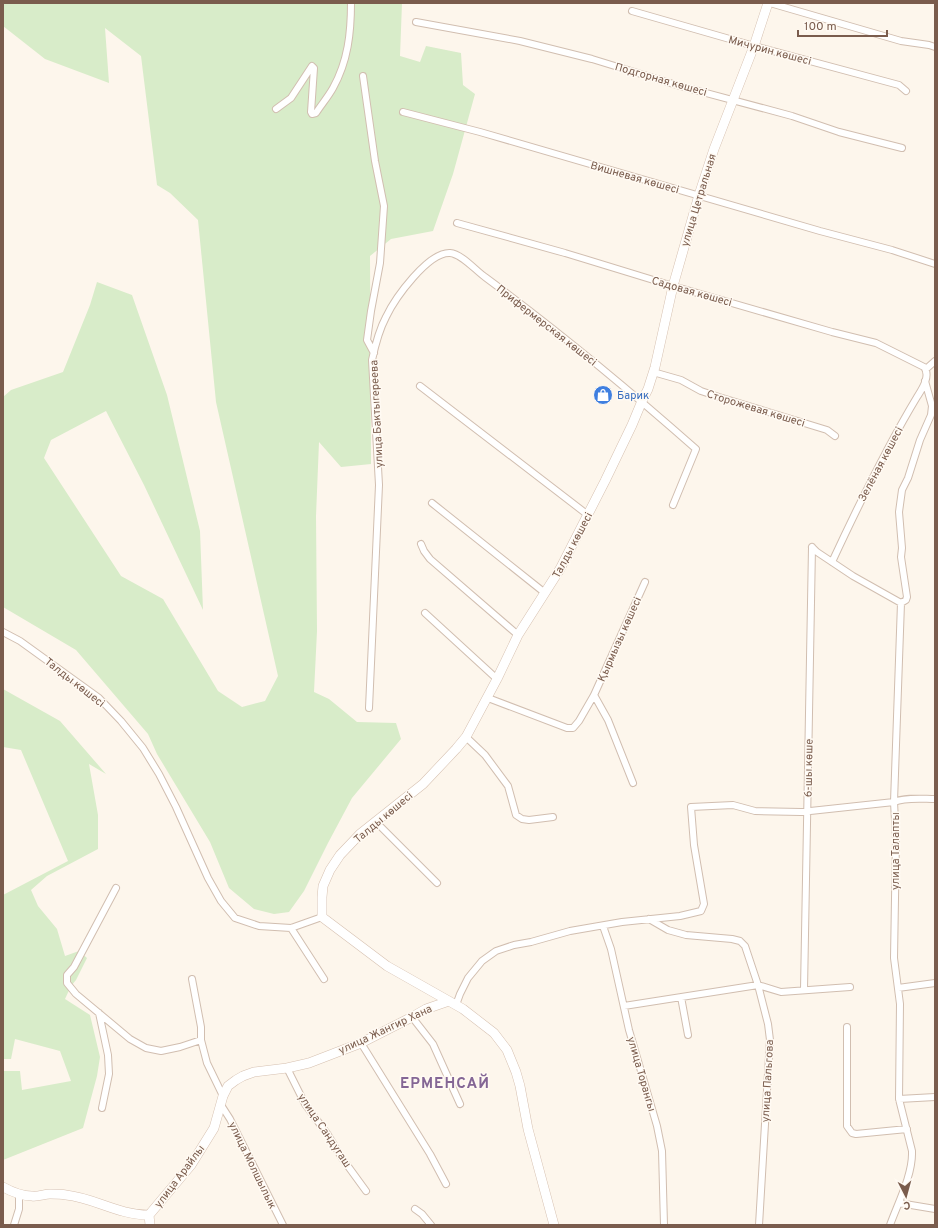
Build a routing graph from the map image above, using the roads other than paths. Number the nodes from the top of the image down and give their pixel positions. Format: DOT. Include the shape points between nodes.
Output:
graph roads {
  1 [pos="351,3"];
  2 [pos="769,3"];
  3 [pos="632,11"];
  4 [pos="416,22"];
  5 [pos="754,46"];
  6 [pos="935,47"];
  7 [pos="363,76"];
  8 [pos="906,91"];
  9 [pos="734,100"];
  10 [pos="276,109"];
  11 [pos="403,112"];
  12 [pos="902,148"];
  13 [pos="699,195"];
  14 [pos="457,223"];
  15 [pos="935,264"];
  16 [pos="673,286"];
  17 [pos="374,353"];
  18 [pos="935,361"];
  19 [pos="925,368"];
  20 [pos="653,372"];
  21 [pos="925,382"];
  22 [pos="420,386"];
  23 [pos="642,401"];
  24 [pos="835,436"];
  25 [pos="432,503"];
  26 [pos="673,505"];
  27 [pos="588,515"];
  28 [pos="421,544"];
  29 [pos="832,562"];
  30 [pos="645,582"];
  31 [pos="545,593"];
  32 [pos="904,601"];
  33 [pos="425,613"];
  34 [pos="3,632"];
  35 [pos="518,635"];
  36 [pos="497,679"];
  37 [pos="594,695"];
  38 [pos="488,698"];
  39 [pos="369,708"];
  40 [pos="466,737"];
  41 [pos="633,783"];
  42 [pos="935,800"];
  43 [pos="894,802"];
  44 [pos="807,811"];
  45 [pos="553,816"];
  46 [pos="375,821"];
  47 [pos="437,883"];
  48 [pos="116,888"];
  49 [pos="322,918"];
  50 [pos="649,919"];
  51 [pos="603,926"];
  52 [pos="291,928"];
  53 [pos="192,979"];
  54 [pos="324,979"];
  55 [pos="935,984"];
  56 [pos="758,985"];
  57 [pos="850,987"];
  58 [pos="898,988"];
  59 [pos="804,990"];
  60 [pos="681,997"];
  61 [pos="452,1003"];
  62 [pos="624,1006"];
  63 [pos="99,1013"];
  64 [pos="412,1018"];
  65 [pos="847,1027"];
  66 [pos="688,1035"];
  67 [pos="202,1040"];
  68 [pos="361,1043"];
  69 [pos="287,1068"];
  70 [pos="935,1097"];
  71 [pos="899,1099"];
  72 [pos="222,1101"];
  73 [pos="460,1104"];
  74 [pos="102,1108"];
  75 [pos="907,1129"];
  76 [pos="446,1184"];
  77 [pos="3,1187"];
  78 [pos="366,1191"];
  79 [pos="19,1194"];
  80 [pos="899,1203"];
  81 [pos="415,1209"];
  82 [pos="935,1209"];
  83 [pos="150,1220"];
  84 [pos="14,1225"];
  85 [pos="282,1225"];
  86 [pos="431,1225"];
  87 [pos="554,1225"];
  88 [pos="664,1225"];
  89 [pos="759,1225"];
  90 [pos="890,1225"];
  1 -- 10 [label="street" via="347,55 333,88 316,113 311,112 314,68 312,66 295,93"];
  2 -- 5 [label="street, улица Цетральная"];
  2 -- 6 [label="street" via="901,41"];
  3 -- 5 [label="street, Мичурин көшесі"];
  4 -- 9 [label="street, Подгорная көшесі" via="520,41"];
  5 -- 8 [label="street, Мичурин көшесі" via="899,85"];
  5 -- 9 [label="street, улица Цетральная"];
  7 -- 17 [label="street, улица Бактыгереева" via="384,206 380,263 367,340"];
  9 -- 12 [label="street, Подгорная көшесі"];
  9 -- 13 [label="street, улица Цетральная"];
  11 -- 13 [label="street, Вишневая көшесі"];
  13 -- 15 [label="street, Вишневая көшесі"];
  13 -- 16 [label="street, улица Цетральная"];
  14 -- 16 [label="street, Садовая көшесі"];
  16 -- 19 [label="street, Садовая көшесі" via="876,343"];
  16 -- 20 [label="street, улица Цетральная"];
  17 -- 23 [label="street, Прифермерская көшесі" via="385,317 402,291 434,258 448,253 457,254"];
  17 -- 39 [label="street, улица Бактыгереева" via="372,360 380,485"];
  18 -- 19 [label="street"];
  19 -- 21 [label="street, Зелёная көшесі"];
  20 -- 23 [label="street, улица Цетральная"];
  20 -- 24 [label="street, Сторожевая көшесі" via="681,380 726,400 827,430"];
  21 -- 29 [label="street, Зелёная көшесі" via="878,467"];
  21 -- 32 [label="street, улица Талапты" via="932,406 902,490 899,512 901,557 907,592"];
  22 -- 27 [label="street"];
  23 -- 26 [label="street, Прифермерская көшесі" via="696,449"];
  23 -- 27 [label="street, Талды көшесі"];
  25 -- 31 [label="street"];
  27 -- 31 [label="street, Талды көшесі"];
  28 -- 35 [label="street" via="430,559"];
  29 -- 32 [label="street" via="866,584"];
  29 -- 44 [label="street, 6-шы көше" via="812,546"];
  30 -- 37 [label="street, Қырмызы көшесі"];
  31 -- 35 [label="street, Талды көшесі"];
  32 -- 43 [label="street, улица Талапты"];
  33 -- 36 [label="street"];
  34 -- 52 [label="street, Талды көшесі" via="20,641 99,698 142,748 176,807 208,878 221,901 235,918 259,926"];
  35 -- 36 [label="street, Талды көшесі"];
  36 -- 38 [label="street, Талды көшесі"];
  37 -- 38 [label="street, Қырмызы көшесі" via="580,721 573,728"];
  37 -- 41 [label="street, Қырмызы көшесі" via="608,720"];
  38 -- 40 [label="street, Талды көшесі"];
  40 -- 45 [label="street" via="486,755 508,786 516,815 522,820"];
  40 -- 46 [label="street, Талды көшесі" via="423,784"];
  42 -- 43 [label="street" via="908,799"];
  43 -- 44 [label="street"];
  43 -- 58 [label="street, улица Талапты" via="894,958"];
  44 -- 50 [label="street" via="756,811 733,805 691,807 694,845 704,904 701,911 692,914"];
  44 -- 59 [label="street, 6-шы көше"];
  46 -- 47 [label="street"];
  46 -- 49 [label="street, Талды көшесі" via="345,850 330,870 323,886"];
  48 -- 63 [label="street" via="74,967 67,975 67,983"];
  49 -- 52 [label="street, Талды көшесі"];
  49 -- 61 [label="street, улица Жангир Хана" via="387,966"];
  50 -- 51 [label="street"];
  50 -- 56 [label="street, улица Пальгова" via="668,930 686,935 740,941 745,946"];
  51 -- 61 [label="street" via="570,931 496,951 482,961"];
  51 -- 62 [label="street, улица Торангы"];
  52 -- 54 [label="street"];
  53 -- 67 [label="street, улица Молшылык"];
  55 -- 58 [label="street"];
  56 -- 59 [label="street" via="781,992"];
  56 -- 60 [label="street"];
  56 -- 89 [label="street, улица Пальгова" via="770,1040"];
  57 -- 59 [label="street"];
  58 -- 71 [label="street, улица Талапты"];
  60 -- 62 [label="street"];
  60 -- 66 [label="street"];
  61 -- 64 [label="street, улица Жангир Хана" via="426,1009"];
  61 -- 87 [label="street, улица Жангир Хана" via="494,1033 507,1050 520,1086 528,1129"];
  62 -- 88 [label="street, улица Торангы" via="662,1151"];
  63 -- 67 [label="street" via="130,1039 146,1048 161,1051"];
  63 -- 74 [label="street" via="108,1055 109,1074"];
  64 -- 68 [label="street, улица Жангир Хана"];
  64 -- 73 [label="street" via="433,1044"];
  65 -- 75 [label="street" via="847,1126 856,1134"];
  67 -- 72 [label="street, улица Молшылык" via="207,1063"];
  68 -- 69 [label="street, улица Жангир Хана"];
  68 -- 76 [label="street"];
  69 -- 72 [label="street, улица Жангир Хана" via="254,1072 236,1080 228,1086"];
  69 -- 78 [label="street, улица Сандугаш" via="305,1104"];
  70 -- 71 [label="street"];
  71 -- 75 [label="street, улица Талапты"];
  72 -- 83 [label="street, улица Арайлы" via="214,1128 191,1165"];
  72 -- 85 [label="street, улица Молшылык"];
  75 -- 80 [label="street, улица Талапты" via="912,1151 911,1167"];
  77 -- 79 [label="street"];
  79 -- 83 [label="street" via="77,1197"];
  79 -- 84 [label="street" via="19,1209"];
  80 -- 82 [label="street"];
  80 -- 90 [label="street, улица Талапты"];
  81 -- 86 [label="street"];
}
